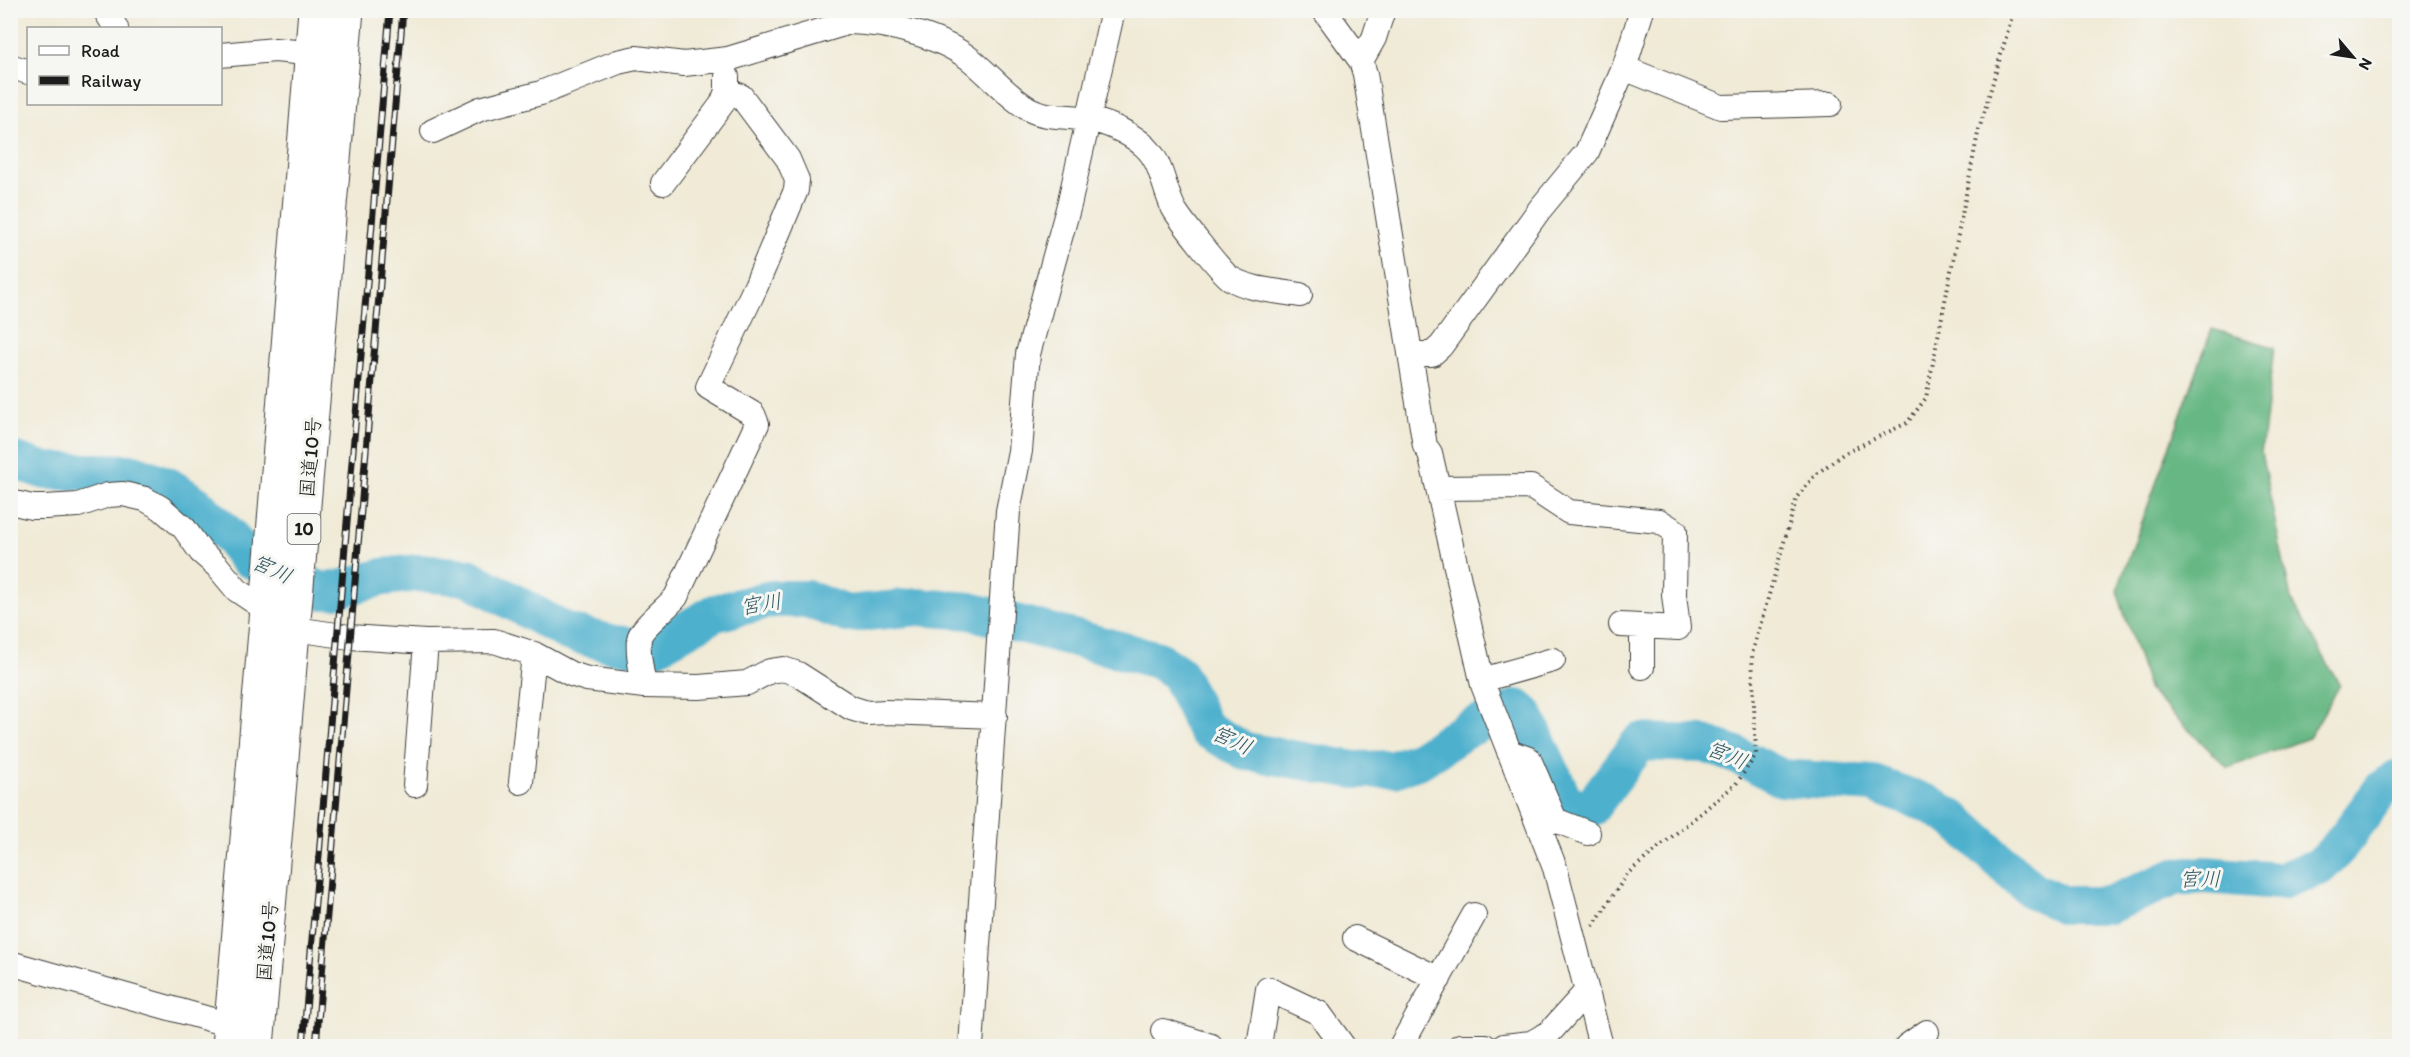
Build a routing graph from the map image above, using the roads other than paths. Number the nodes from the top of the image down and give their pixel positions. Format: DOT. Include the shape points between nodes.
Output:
graph roads {
  1 [pos="105,10"];
  2 [pos="315,10"];
  3 [pos="347,10"];
  4 [pos="1113,10"];
  5 [pos="1324,10"];
  6 [pos="1383,10"];
  7 [pos="1642,10"];
  8 [pos="115,27"];
  9 [pos="311,54"];
  10 [pos="222,55"];
  11 [pos="344,56"];
  12 [pos="728,59"];
  13 [pos="1361,61"];
  14 [pos="10,66"];
  15 [pos="1624,68"];
  16 [pos="27,72"];
  17 [pos="727,91"];
  18 [pos="1830,104"];
  19 [pos="1088,119"];
  20 [pos="433,131"];
  21 [pos="663,183"];
  22 [pos="1300,295"];
  23 [pos="1410,354"];
  24 [pos="1438,488"];
  25 [pos="10,502"];
  26 [pos="267,609"];
  27 [pos="295,629"];
  28 [pos="426,642"];
  29 [pos="534,654"];
  30 [pos="1553,660"];
  31 [pos="1642,667"];
  32 [pos="1483,683"];
  33 [pos="644,686"];
  34 [pos="995,716"];
  35 [pos="1505,743"];
  36 [pos="521,782"];
  37 [pos="415,785"];
  38 [pos="1588,833"];
  39 [pos="1474,915"];
  40 [pos="1355,938"];
  41 [pos="10,963"];
  42 [pos="1439,979"];
  43 [pos="1586,992"];
  44 [pos="1163,1031"];
  45 [pos="1927,1032"];
  46 [pos="230,1036"];
  47 [pos="257,1047"];
  48 [pos="971,1047"];
  49 [pos="1211,1047"];
  50 [pos="1259,1047"];
  51 [pos="1343,1047"];
  52 [pos="1401,1047"];
  53 [pos="1460,1047"];
  54 [pos="1485,1047"];
  55 [pos="1504,1047"];
  56 [pos="1601,1047"];
  57 [pos="1907,1047"];
  1 -- 8 [label="street"];
  2 -- 9 [label="highway, 国道10号 / 10"];
  3 -- 11 [label="highway, 国道10号 / 10"];
  4 -- 19 [label="street"];
  5 -- 13 [label="street"];
  6 -- 13 [label="street"];
  7 -- 15 [label="street"];
  9 -- 10 [label="street" via="275,50"];
  9 -- 11 [label="street"];
  9 -- 26 [label="highway, 国道10号 / 10"];
  11 -- 27 [label="highway, 国道10号 / 10"];
  12 -- 17 [label="street"];
  12 -- 19 [label="street" via="850,22 869,22 950,46 1028,108 1046,116"];
  12 -- 20 [label="street" via="684,64 636,58 618,62 541,93 480,109"];
  13 -- 23 [label="street"];
  14 -- 16 [label="street"];
  15 -- 18 [label="street" via="1721,107"];
  15 -- 23 [label="street" via="1587,152 1540,209 1441,346 1432,354"];
  17 -- 21 [label="street" via="722,104"];
  17 -- 33 [label="street" via="741,96 788,159 796,190 708,387 753,414 757,424 675,597 639,638"];
  19 -- 22 [label="street" via="1118,129 1156,158 1173,207 1229,277 1247,285"];
  19 -- 34 [label="street" via="1070,205 1028,354 1020,451 1008,511"];
  23 -- 24 [label="street" via="1425,446"];
  24 -- 31 [label="street" via="1531,487 1569,512 1659,521 1675,531 1678,628 1632,626"];
  24 -- 32 [label="street"];
  25 -- 26 [label="street" via="45,507 78,505 108,495 145,499 184,528 237,590"];
  26 -- 27 [label="street"];
  26 -- 46 [label="highway, 国道10号 / 10"];
  27 -- 28 [label="street" via="350,638"];
  27 -- 47 [label="highway, 国道10号 / 10"];
  28 -- 29 [label="street" via="494,641"];
  28 -- 37 [label="street"];
  29 -- 33 [label="street" via="579,676"];
  29 -- 36 [label="street"];
  30 -- 32 [label="street"];
  32 -- 35 [label="street"];
  33 -- 34 [label="street" via="747,683 783,669 798,674 850,708 867,713"];
  34 -- 48 [label="street"];
  35 -- 38 [label="street" via="1529,759 1555,820"];
  35 -- 43 [label="street" via="1555,868"];
  39 -- 42 [label="street"];
  40 -- 42 [label="street"];
  41 -- 46 [label="street"];
  42 -- 52 [label="street"];
  43 -- 55 [label="street" via="1549,1033 1531,1043"];
  43 -- 56 [label="street"];
  44 -- 49 [label="street"];
  45 -- 57 [label="street"];
  50 -- 51 [label="street" via="1268,989 1319,1013"];
  53 -- 54 [label="street"];
}
